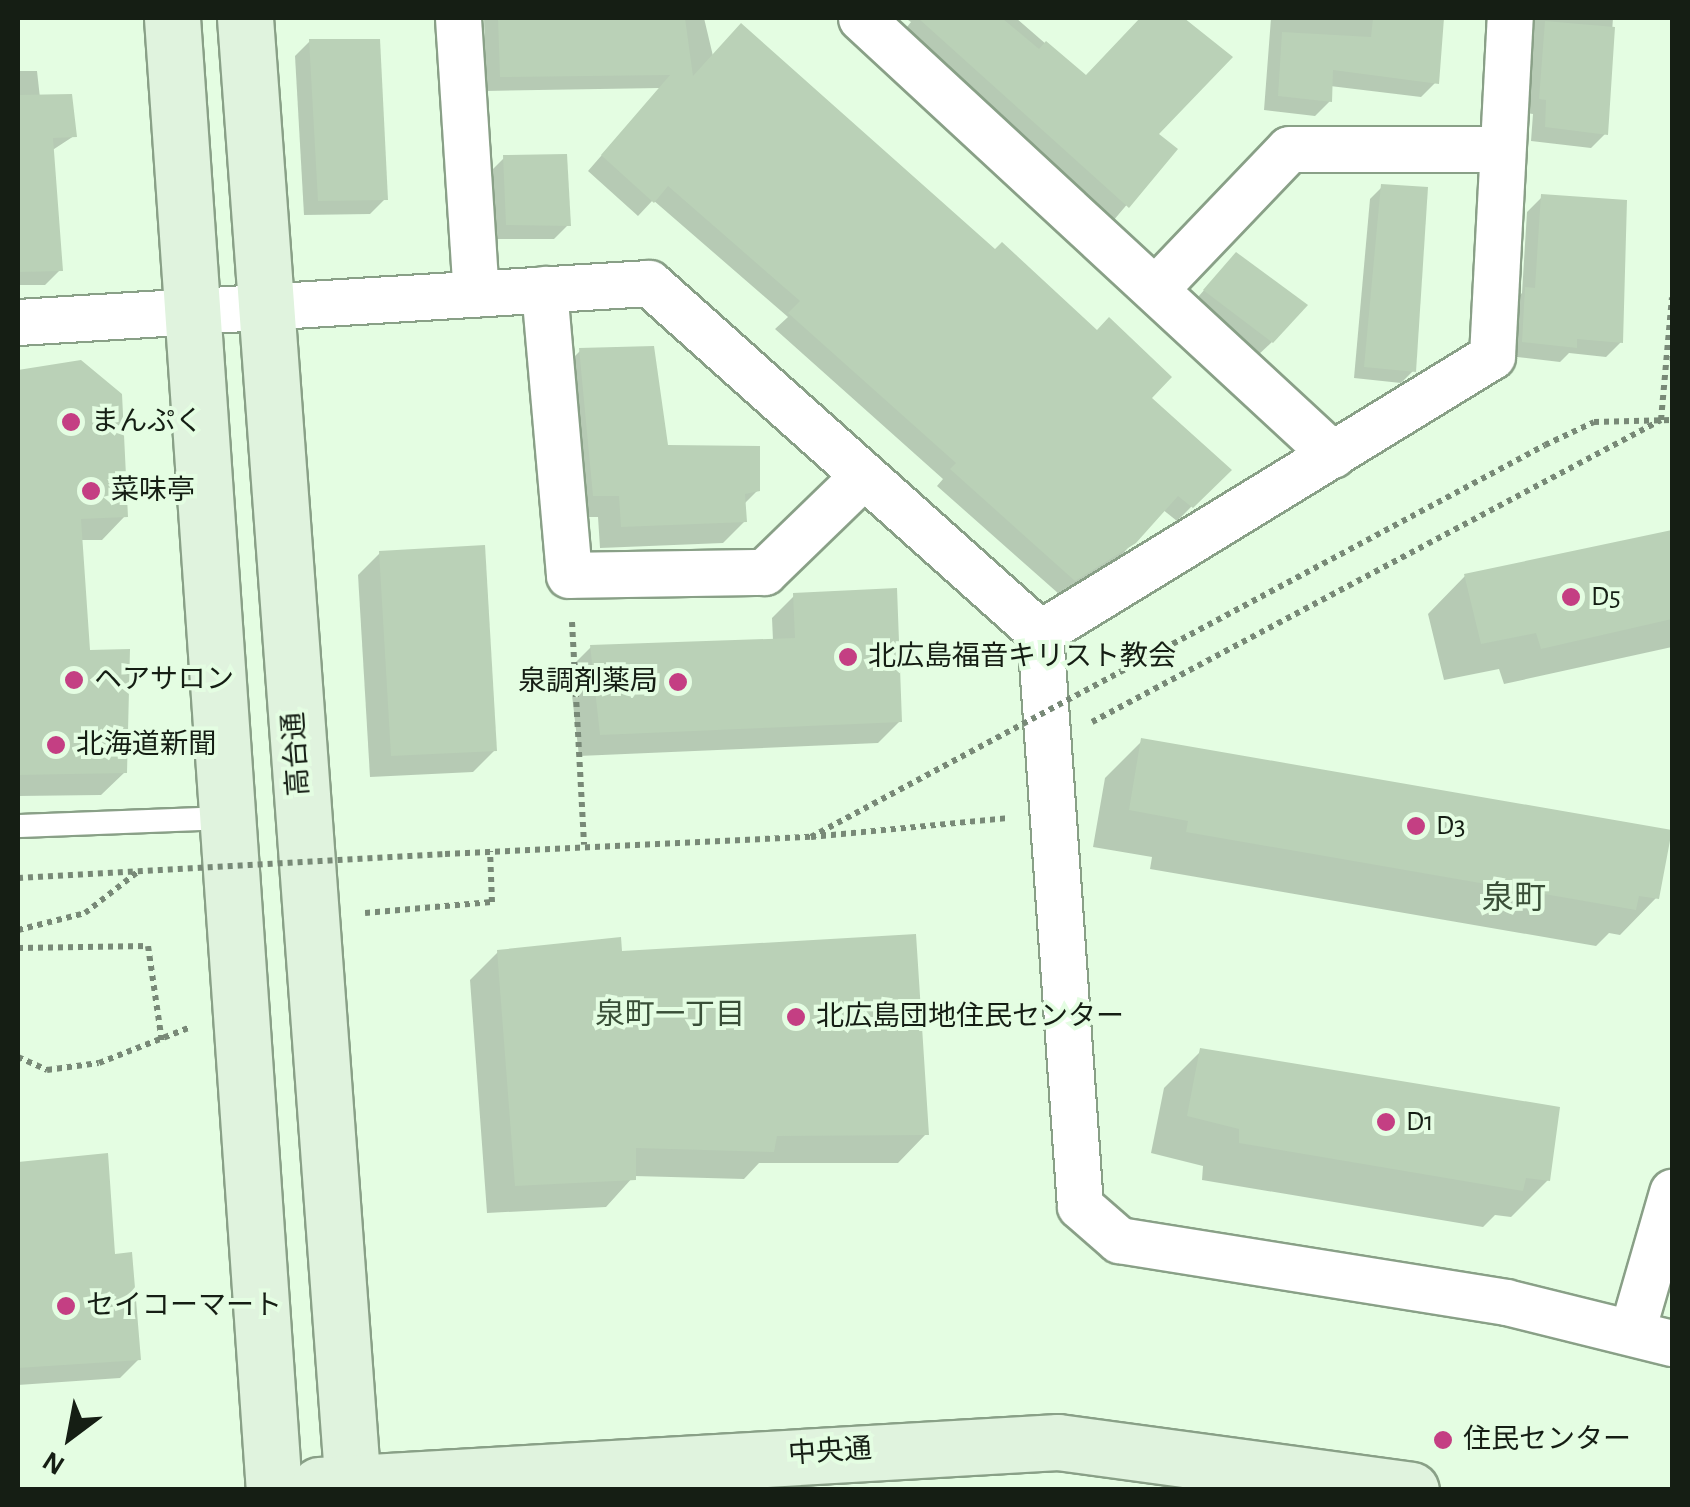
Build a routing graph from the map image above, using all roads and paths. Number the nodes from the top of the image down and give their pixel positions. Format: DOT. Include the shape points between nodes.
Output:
graph roads {
  1 [pos="172,18"];
  2 [pos="245,18"];
  3 [pos="458,18"];
  4 [pos="861,18"];
  5 [pos="1510,18"];
  6 [pos="1501,149"];
  7 [pos="1156,288"];
  8 [pos="544,290"];
  9 [pos="476,293"];
  10 [pos="1672,297"];
  11 [pos="265,306"];
  12 [pos="196,310"];
  13 [pos="18,322"];
  14 [pos="1660,420"];
  15 [pos="1672,420"];
  16 [pos="1333,455"];
  17 [pos="862,477"];
  18 [pos="569,575"];
  19 [pos="1040,633"];
  20 [pos="1052,743"];
  21 [pos="228,818"];
  22 [pos="970,821"];
  23 [pos="18,826"];
  24 [pos="812,837"];
  25 [pos="584,846"];
  26 [pos="490,851"];
  27 [pos="139,871"];
  28 [pos="18,878"];
  29 [pos="309,918"];
  30 [pos="18,930"];
  31 [pos="18,948"];
  32 [pos="18,1057"];
  33 [pos="1672,1192"];
  34 [pos="1652,1337"];
  35 [pos="353,1486"];
  36 [pos="265,1489"];
  37 [pos="1411,1490"];
  1 -- 12 [label="street"];
  2 -- 11 [label="street, 高台通"];
  3 -- 9 [label="street"];
  4 -- 7 [label="street"];
  5 -- 6 [label="street"];
  6 -- 7 [label="street" via="1289,148"];
  6 -- 16 [label="street" via="1492,356"];
  7 -- 16 [label="street"];
  8 -- 9 [label="street"];
  8 -- 17 [label="street" via="650,283"];
  8 -- 18 [label="street"];
  9 -- 11 [label="street"];
  10 -- 14 [label="path"];
  11 -- 12 [label="street"];
  11 -- 29 [label="street, 高台通"];
  12 -- 13 [label="street"];
  12 -- 21 [label="street"];
  14 -- 15 [label="path"];
  14 -- 20 [label="path"];
  14 -- 24 [label="path, bridge" via="1594,422 1544,445"];
  16 -- 19 [label="street"];
  17 -- 18 [label="street" via="764,572"];
  17 -- 19 [label="street"];
  18 -- 25 [label="path"];
  19 -- 20 [label="street"];
  20 -- 34 [label="street" via="1080,1206 1119,1240 1506,1302"];
  21 -- 23 [label="lane"];
  21 -- 36 [label="street"];
  22 -- 24 [label="path"];
  24 -- 25 [label="path"];
  25 -- 26 [label="path"];
  26 -- 27 [label="path, bridge"];
  26 -- 29 [label="path" via="492,902"];
  27 -- 28 [label="path, bridge"];
  27 -- 30 [label="path" via="85,913"];
  29 -- 35 [label="street, 高台通"];
  31 -- 32 [label="path" via="148,946 162,1042 100,1063 47,1070"];
  33 -- 34 [label="street"];
  35 -- 36 [label="street, 中央通"];
  35 -- 37 [label="street, 中央通" via="1058,1442"];
}
